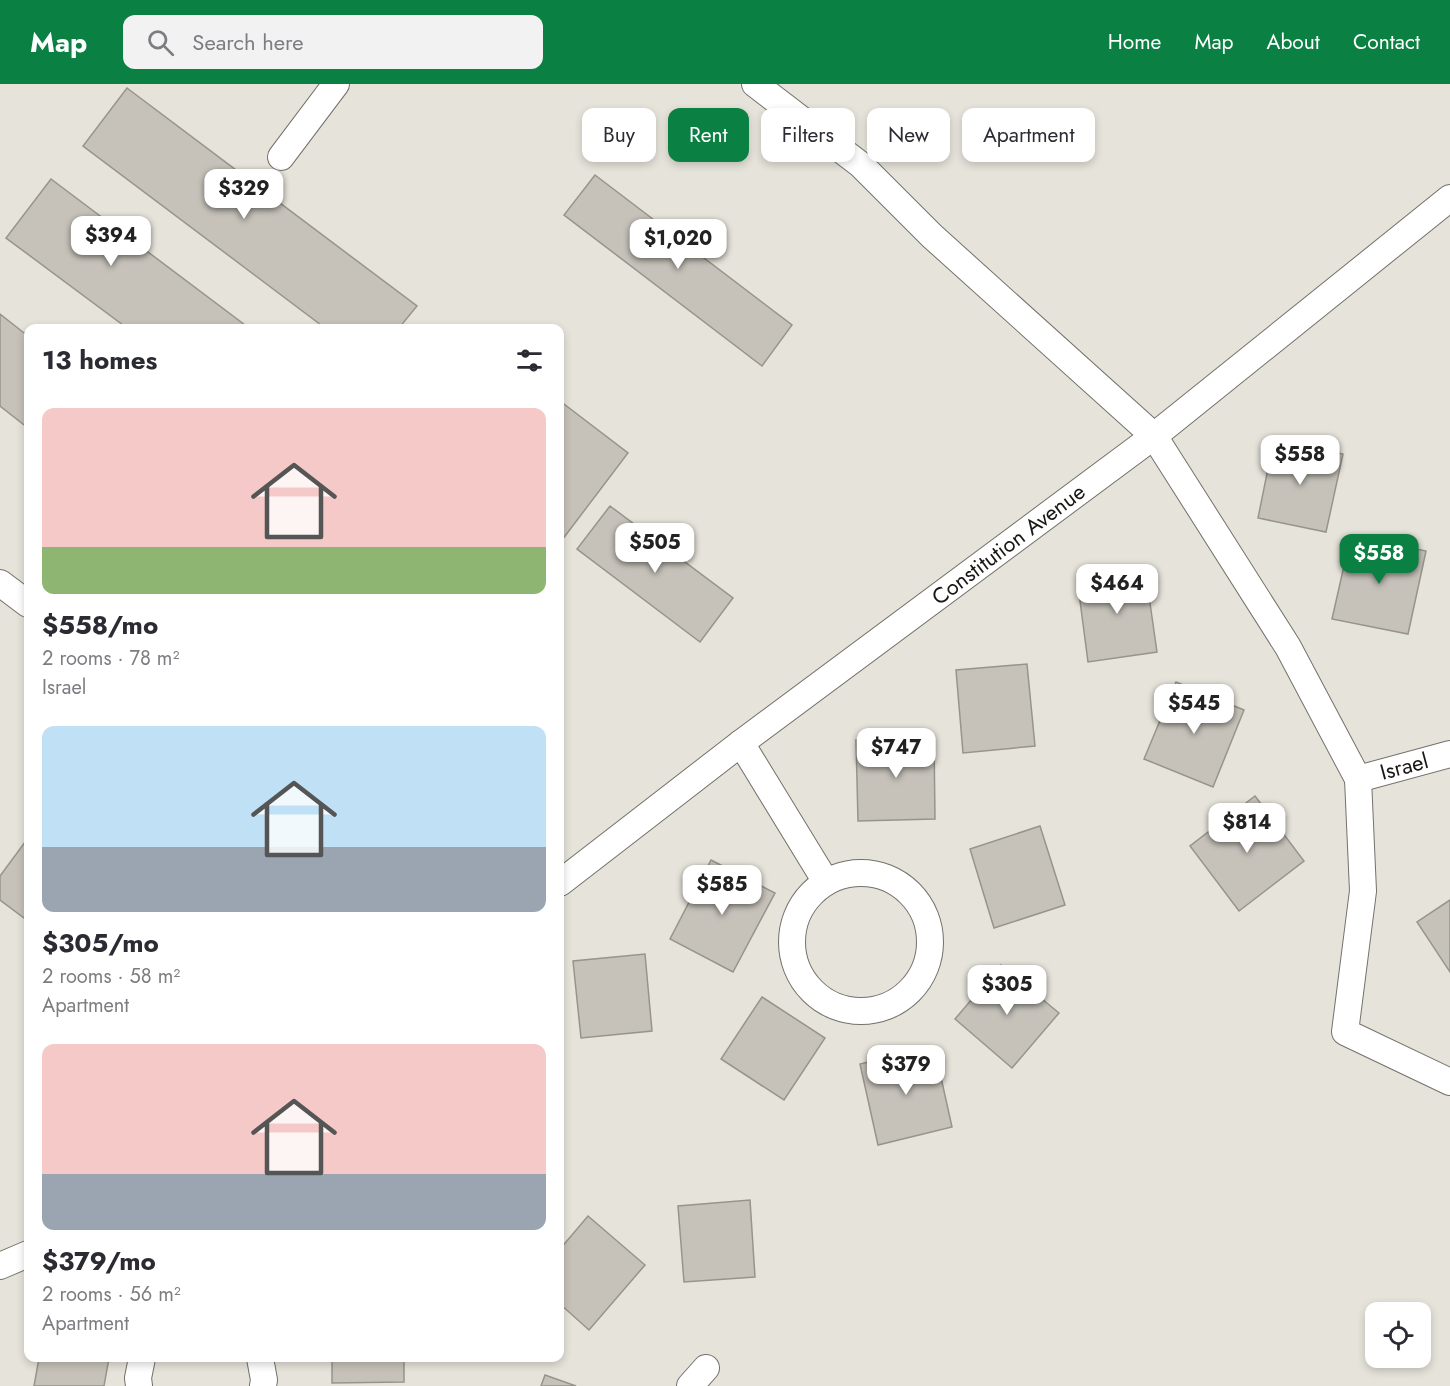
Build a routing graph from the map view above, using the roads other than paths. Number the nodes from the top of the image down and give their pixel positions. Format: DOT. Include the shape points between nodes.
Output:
graph roads {
  1 [pos="336,84"];
  2 [pos="755,84"];
  3 [pos="281,157"];
  4 [pos="1450,198"];
  5 [pos="1154,436"];
  6 [pos="0,583"];
  7 [pos="24,601"];
  8 [pos="741,743"];
  9 [pos="1450,754"];
  10 [pos="1358,778"];
  11 [pos="564,880"];
  12 [pos="826,882"];
  13 [pos="1450,1082"];
  14 [pos="24,1256"];
  15 [pos="0,1266"];
  16 [pos="141,1362"];
  17 [pos="261,1362"];
  18 [pos="139,1386"];
  19 [pos="263,1386"];
  1 -- 3 [label="street"];
  2 -- 5 [label="street" via="861,165 932,236"];
  4 -- 5 [label="street, Constitution Avenue"];
  5 -- 8 [label="street, Constitution Avenue"];
  5 -- 10 [label="street" via="1288,647"];
  6 -- 7 [label="street"];
  8 -- 11 [label="street, Constitution Avenue"];
  8 -- 12 [label="street"];
  9 -- 10 [label="street, Israel"];
  10 -- 13 [label="street" via="1363,891 1345,1032"];
  12 -- 12 [label="street" via="849,874 874,873 910,892 924,912 929,925 928,959 919,982 894,1004 871,1012 845,1011 810,991 797,971 792,928 798,911 813,891"];
  14 -- 15 [label="street"];
  16 -- 18 [label="street"];
  17 -- 19 [label="street"];
}
